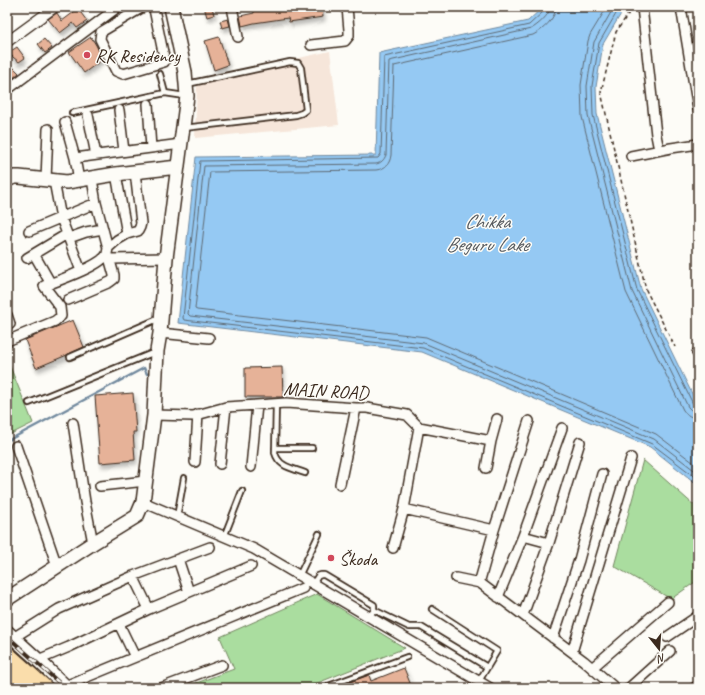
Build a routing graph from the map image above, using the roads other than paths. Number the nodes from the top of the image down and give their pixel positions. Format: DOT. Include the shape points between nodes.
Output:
graph roads {
  1 [pos="55,7"];
  2 [pos="118,7"];
  3 [pos="143,7"];
  4 [pos="152,7"];
  5 [pos="171,7"];
  6 [pos="232,7"];
  7 [pos="347,7"];
  8 [pos="642,7"];
  9 [pos="681,7"];
  10 [pos="104,17"];
  11 [pos="112,25"];
  12 [pos="238,37"];
  13 [pos="7,42"];
  14 [pos="311,45"];
  15 [pos="181,52"];
  16 [pos="164,56"];
  17 [pos="160,74"];
  18 [pos="7,90"];
  19 [pos="187,90"];
  20 [pos="165,93"];
  21 [pos="148,104"];
  22 [pos="698,109"];
  23 [pos="120,110"];
  24 [pos="72,113"];
  25 [pos="88,115"];
  26 [pos="65,122"];
  27 [pos="183,128"];
  28 [pos="48,129"];
  29 [pos="181,144"];
  30 [pos="698,144"];
  31 [pos="151,148"];
  32 [pos="659,150"];
  33 [pos="124,151"];
  34 [pos="96,155"];
  35 [pos="631,156"];
  36 [pos="75,158"];
  37 [pos="178,167"];
  38 [pos="135,172"];
  39 [pos="116,174"];
  40 [pos="7,180"];
  41 [pos="85,180"];
  42 [pos="50,181"];
  43 [pos="96,203"];
  44 [pos="61,218"];
  45 [pos="102,229"];
  46 [pos="29,231"];
  47 [pos="127,234"];
  48 [pos="68,236"];
  49 [pos="108,248"];
  50 [pos="166,258"];
  51 [pos="81,271"];
  52 [pos="51,284"];
  53 [pos="68,300"];
  54 [pos="161,318"];
  55 [pos="160,333"];
  56 [pos="209,338"];
  57 [pos="7,341"];
  58 [pos="157,351"];
  59 [pos="70,356"];
  60 [pos="29,403"];
  61 [pos="276,403"];
  62 [pos="257,405"];
  63 [pos="226,407"];
  64 [pos="356,408"];
  65 [pos="198,414"];
  66 [pos="154,415"];
  67 [pos="497,419"];
  68 [pos="529,420"];
  69 [pos="73,423"];
  70 [pos="420,427"];
  71 [pos="562,428"];
  72 [pos="491,441"];
  73 [pos="580,442"];
  74 [pos="16,446"];
  75 [pos="275,448"];
  76 [pos="312,448"];
  77 [pos="631,458"];
  78 [pos="195,462"];
  79 [pos="220,464"];
  80 [pos="251,467"];
  81 [pos="486,468"];
  82 [pos="305,473"];
  83 [pos="602,474"];
  84 [pos="184,478"];
  85 [pos="146,481"];
  86 [pos="340,484"];
  87 [pos="100,486"];
  88 [pos="242,491"];
  89 [pos="143,502"];
  90 [pos="404,509"];
  91 [pos="177,517"];
  92 [pos="494,530"];
  93 [pos="319,534"];
  94 [pos="523,536"];
  95 [pos="224,537"];
  96 [pos="93,543"];
  97 [pos="549,543"];
  98 [pos="210,547"];
  99 [pos="393,548"];
  100 [pos="178,559"];
  101 [pos="57,566"];
  102 [pos="251,566"];
  103 [pos="133,576"];
  104 [pos="298,576"];
  105 [pos="456,578"];
  106 [pos="480,583"];
  107 [pos="313,584"];
  108 [pos="303,588"];
  109 [pos="189,592"];
  110 [pos="8,596"];
  111 [pos="498,597"];
  112 [pos="668,602"];
  113 [pos="149,609"];
  114 [pos="432,609"];
  115 [pos="371,613"];
  116 [pos="523,615"];
  117 [pos="698,616"];
  118 [pos="119,624"];
  119 [pos="10,635"];
  120 [pos="667,637"];
  121 [pos="553,638"];
  122 [pos="670,651"];
  123 [pos="572,652"];
  124 [pos="7,655"];
  125 [pos="135,657"];
  126 [pos="407,657"];
  127 [pos="38,660"];
  128 [pos="7,662"];
  129 [pos="222,665"];
  130 [pos="487,667"];
  131 [pos="592,668"];
  132 [pos="7,675"];
  133 [pos="7,681"];
  134 [pos="479,681"];
  135 [pos="698,686"];
  136 [pos="66,687"];
  137 [pos="15,688"];
  138 [pos="22,688"];
  139 [pos="36,688"];
  140 [pos="44,688"];
  141 [pos="161,688"];
  142 [pos="323,688"];
  143 [pos="490,688"];
  144 [pos="615,688"];
  145 [pos="629,688"];
  146 [pos="694,688"];
  1 -- 13 [label="street"];
  2 -- 10 [label="street"];
  3 -- 11 [label="street"];
  4 -- 16 [label="street"];
  5 -- 15 [label="street"];
  6 -- 12 [label="street"];
  7 -- 14 [label="street" via="350,30 345,41"];
  8 -- 32 [label="street"];
  9 -- 22 [label="street"];
  10 -- 11 [label="street"];
  10 -- 18 [label="street"];
  11 -- 16 [label="street" via="101,32 100,39 116,71 123,74 160,64 164,62"];
  15 -- 16 [label="street"];
  15 -- 19 [label="street"];
  17 -- 20 [label="lane"];
  19 -- 20 [label="lane"];
  19 -- 27 [label="street"];
  19 -- 27 [label="lane" via="290,62 298,63 301,68 306,110 296,115"];
  20 -- 24 [label="lane"];
  21 -- 31 [label="street"];
  23 -- 33 [label="street"];
  25 -- 34 [label="street"];
  26 -- 36 [label="street"];
  27 -- 29 [label="street"];
  28 -- 42 [label="street"];
  29 -- 31 [label="street"];
  29 -- 37 [label="street"];
  30 -- 32 [label="street"];
  31 -- 33 [label="street"];
  32 -- 35 [label="street"];
  33 -- 34 [label="street"];
  34 -- 36 [label="street"];
  36 -- 41 [label="street"];
  37 -- 38 [label="street"];
  37 -- 50 [label="street"];
  38 -- 39 [label="street"];
  38 -- 47 [label="street" via="141,223 138,231"];
  39 -- 41 [label="street"];
  39 -- 47 [label="street"];
  40 -- 42 [label="street" via="19,177"];
  41 -- 42 [label="street"];
  41 -- 43 [label="street"];
  42 -- 44 [label="street"];
  43 -- 44 [label="street"];
  43 -- 45 [label="street"];
  44 -- 46 [label="street"];
  44 -- 48 [label="street"];
  45 -- 48 [label="street"];
  45 -- 49 [label="street"];
  47 -- 49 [label="street"];
  48 -- 51 [label="street"];
  48 -- 52 [label="street" via="30,256"];
  49 -- 51 [label="street" via="101,261"];
  50 -- 53 [label="street" via="112,259 110,261 114,279"];
  50 -- 54 [label="street"];
  51 -- 52 [label="street"];
  52 -- 57 [label="street" via="44,286 60,307 62,316"];
  54 -- 55 [label="street"];
  54 -- 59 [label="lane"];
  55 -- 56 [label="street"];
  55 -- 58 [label="street"];
  58 -- 60 [label="lane"];
  58 -- 66 [label="street"];
  61 -- 62 [label="street, MAIN ROAD"];
  61 -- 64 [label="street, MAIN ROAD"];
  61 -- 75 [label="lane"];
  62 -- 63 [label="street, MAIN ROAD"];
  62 -- 80 [label="street"];
  63 -- 65 [label="street, MAIN ROAD"];
  63 -- 79 [label="street"];
  64 -- 70 [label="street, MAIN ROAD" via="407,415"];
  64 -- 86 [label="street"];
  65 -- 66 [label="street, MAIN ROAD"];
  65 -- 78 [label="street"];
  66 -- 85 [label="street"];
  67 -- 72 [label="street"];
  68 -- 92 [label="street"];
  69 -- 96 [label="street" via="84,502"];
  70 -- 72 [label="street, MAIN ROAD"];
  70 -- 90 [label="street"];
  71 -- 94 [label="street"];
  72 -- 81 [label="street"];
  73 -- 97 [label="street"];
  74 -- 101 [label="street"];
  75 -- 76 [label="lane"];
  75 -- 82 [label="lane" via="276,458 280,464"];
  77 -- 123 [label="street"];
  83 -- 121 [label="street" via="579,560"];
  84 -- 91 [label="lane"];
  85 -- 87 [label="street"];
  85 -- 89 [label="street"];
  88 -- 95 [label="lane"];
  89 -- 91 [label="street"];
  89 -- 96 [label="street" via="137,516"];
  90 -- 92 [label="street"];
  90 -- 99 [label="street"];
  91 -- 95 [label="street"];
  92 -- 106 [label="street"];
  93 -- 104 [label="lane"];
  94 -- 97 [label="street"];
  94 -- 111 [label="street"];
  95 -- 104 [label="street" via="254,549"];
  96 -- 101 [label="street"];
  97 -- 116 [label="street"];
  98 -- 100 [label="street"];
  100 -- 103 [label="street"];
  100 -- 109 [label="street"];
  101 -- 110 [label="street"];
  102 -- 109 [label="street"];
  103 -- 113 [label="street"];
  103 -- 119 [label="street" via="59,609"];
  104 -- 107 [label="street"];
  105 -- 106 [label="street"];
  106 -- 111 [label="street"];
  107 -- 115 [label="street"];
  107 -- 115 [label="lane" via="318,576 324,575 374,605"];
  108 -- 125 [label="street"];
  109 -- 113 [label="street"];
  111 -- 116 [label="street"];
  112 -- 131 [label="street"];
  113 -- 118 [label="street"];
  114 -- 130 [label="lane" via="497,651"];
  115 -- 130 [label="lane" via="409,627 421,627"];
  115 -- 134 [label="street"];
  116 -- 121 [label="street"];
  117 -- 120 [label="street"];
  118 -- 125 [label="street"];
  118 -- 127 [label="street"];
  119 -- 127 [label="street"];
  121 -- 123 [label="street"];
  122 -- 145 [label="street"];
  123 -- 131 [label="street"];
  124 -- 140 [label="highway"];
  125 -- 136 [label="street"];
  126 -- 142 [label="lane"];
  127 -- 136 [label="street"];
  128 -- 139 [label="highway"];
  129 -- 141 [label="street"];
  130 -- 134 [label="lane"];
  131 -- 144 [label="street"];
  132 -- 138 [label="highway"];
  133 -- 137 [label="highway"];
  134 -- 143 [label="street"];
  135 -- 146 [label="street"];
}
